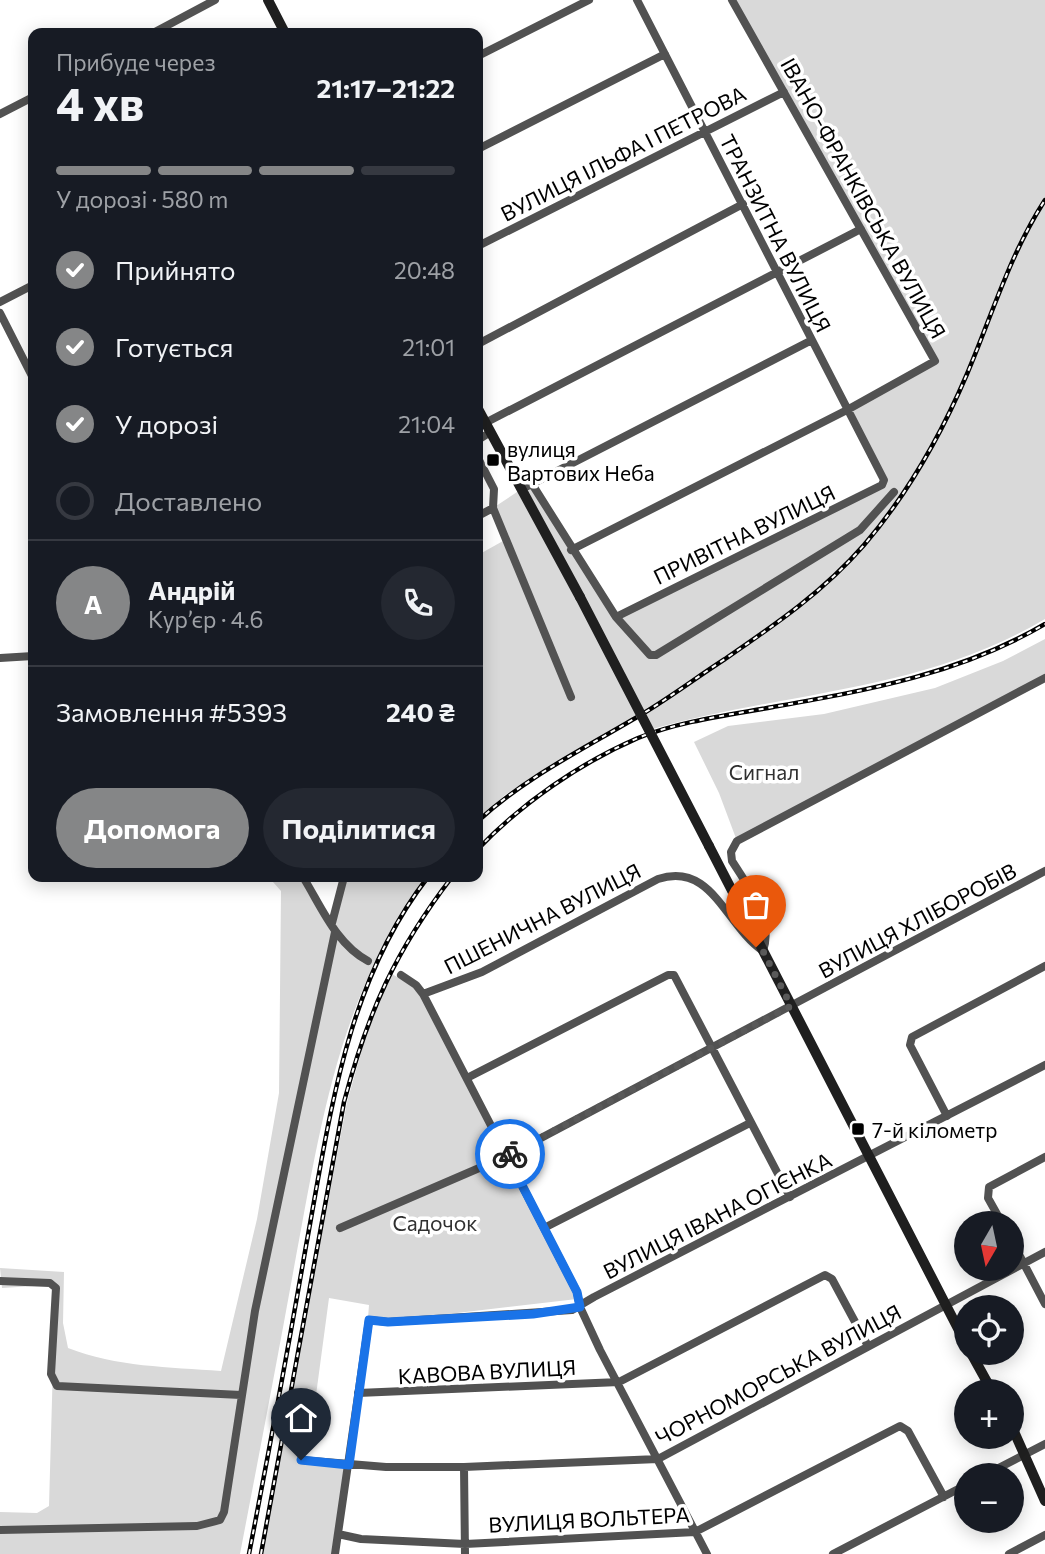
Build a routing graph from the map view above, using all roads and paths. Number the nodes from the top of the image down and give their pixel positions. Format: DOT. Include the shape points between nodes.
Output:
graph roads {
  1 [pos="215,0"];
  2 [pos="268,0"];
  3 [pos="589,0"];
  4 [pos="637,0"];
  5 [pos="732,0"];
  6 [pos="162,28"];
  7 [pos="282,28"];
  8 [pos="483,53"];
  9 [pos="665,54"];
  10 [pos="784,92"];
  11 [pos="28,100"];
  12 [pos="0,114"];
  13 [pos="704,130"];
  14 [pos="483,146"];
  15 [pos="743,204"];
  16 [pos="861,229"];
  17 [pos="483,243"];
  18 [pos="777,272"];
  19 [pos="28,288"];
  20 [pos="0,302"];
  21 [pos="0,313"];
  22 [pos="812,340"];
  23 [pos="483,341"];
  24 [pos="28,367"];
  25 [pos="846,410"];
  26 [pos="483,419"];
  27 [pos="489,432"];
  28 [pos="483,436"];
  29 [pos="483,468"];
  30 [pos="884,480"];
  31 [pos="532,484"];
  32 [pos="520,490"];
  33 [pos="894,492"];
  34 [pos="494,504"];
  35 [pos="483,512"];
  36 [pos="571,550"];
  37 [pos="616,617"];
  38 [pos="28,656"];
  39 [pos="0,659"];
  40 [pos="1045,678"];
  41 [pos="571,698"];
  42 [pos="1045,871"];
  43 [pos="306,882"];
  44 [pos="343,882"];
  45 [pos="333,927"];
  46 [pos="763,951"];
  47 [pos="368,961"];
  48 [pos="1045,966"];
  49 [pos="401,975"];
  50 [pos="422,994"];
  51 [pos="791,1006"];
  52 [pos="712,1050"];
  53 [pos="1045,1065"];
  54 [pos="467,1078"];
  55 [pos="947,1116"];
  56 [pos="750,1123"];
  57 [pos="507,1156"];
  58 [pos="869,1157"];
  59 [pos="1045,1157"];
  60 [pos="790,1197"];
  61 [pos="995,1211"];
  62 [pos="340,1228"];
  63 [pos="544,1228"];
  64 [pos="1045,1252"];
  65 [pos="1024,1263"];
  66 [pos="0,1281"];
  67 [pos="990,1281"];
  68 [pos="1045,1304"];
  69 [pos="945,1305"];
  70 [pos="580,1307"];
  71 [pos="954,1322"];
  72 [pos="867,1346"];
  73 [pos="619,1382"];
  74 [pos="358,1393"];
  75 [pos="241,1395"];
  76 [pos="1045,1444"];
  77 [pos="1023,1449"];
  78 [pos="1026,1454"];
  79 [pos="658,1459"];
  80 [pos="301,1460"];
  81 [pos="1008,1463"];
  82 [pos="349,1465"];
  83 [pos="464,1467"];
  84 [pos="954,1492"];
  85 [pos="944,1497"];
  86 [pos="1045,1501"];
  87 [pos="0,1530"];
  88 [pos="695,1532"];
  89 [pos="338,1534"];
  90 [pos="1045,1535"];
  91 [pos="465,1544"];
  92 [pos="335,1554"];
  93 [pos="465,1554"];
  94 [pos="707,1554"];
  95 [pos="833,1554"];
  96 [pos="1009,1554"];
  1 -- 6 [label="street"];
  2 -- 7 [label="street"];
  3 -- 8 [label="street"];
  4 -- 9 [label="street, ТРАНЗИТНА ВУЛИЦЯ"];
  5 -- 10 [label="street, ІВАНО-ФРАНКІВСЬКА ВУЛИЦЯ"];
  9 -- 13 [label="street, ТРАНЗИТНА ВУЛИЦЯ"];
  9 -- 14 [label="street"];
  10 -- 13 [label="street, ВУЛИЦЯ ІЛЬФА І ПЕТРОВА"];
  10 -- 16 [label="street, ІВАНО-ФРАНКІВСЬКА ВУЛИЦЯ"];
  11 -- 12 [label="street"];
  13 -- 15 [label="street, ТРАНЗИТНА ВУЛИЦЯ"];
  13 -- 17 [label="street, ВУЛИЦЯ ІЛЬФА І ПЕТРОВА"];
  15 -- 18 [label="street, ТРАНЗИТНА ВУЛИЦЯ"];
  15 -- 23 [label="street"];
  16 -- 18 [label="street"];
  16 -- 25 [label="street, ІВАНО-ФРАНКІВСЬКА ВУЛИЦЯ" via="935,360"];
  18 -- 22 [label="street, ТРАНЗИТНА ВУЛИЦЯ"];
  18 -- 27 [label="street"];
  19 -- 20 [label="street"];
  21 -- 24 [label="street"];
  22 -- 25 [label="street, ТРАНЗИТНА ВУЛИЦЯ"];
  22 -- 31 [label="street"];
  25 -- 30 [label="street, ТРАНЗИТНА ВУЛИЦЯ"];
  25 -- 36 [label="street"];
  26 -- 27 [label="street"];
  27 -- 28 [label="street"];
  27 -- 32 [label="street"];
  29 -- 34 [label="street" via="494,489"];
  30 -- 37 [label="street, ПРИВІТНА ВУЛИЦЯ" via="882,485"];
  31 -- 32 [label="street"];
  31 -- 36 [label="street"];
  32 -- 46 [label="street, bridge"];
  33 -- 37 [label="street" via="860,530 656,655 650,655"];
  34 -- 35 [label="street"];
  34 -- 41 [label="street"];
  36 -- 37 [label="street"];
  38 -- 39 [label="street"];
  40 -- 46 [label="street" via="737,841 732,861 761,913 767,940"];
  42 -- 51 [label="street, ВУЛИЦЯ ХЛІБОРОБІВ"];
  43 -- 45 [label="street"];
  44 -- 45 [label="street"];
  45 -- 47 [label="street"];
  45 -- 75 [label="street"];
  46 -- 50 [label="street, ПШЕНИЧНА ВУЛИЦЯ" via="749,941 700,882 676,873 482,972"];
  46 -- 51 [label="street"];
  48 -- 55 [label="street" via="912,1037 910,1045"];
  49 -- 50 [label="street"];
  50 -- 54 [label="street"];
  51 -- 52 [label="street, ВУЛИЦЯ ХЛІБОРОБІВ"];
  51 -- 58 [label="street"];
  52 -- 54 [label="street" via="677,980 668,975"];
  52 -- 56 [label="street"];
  52 -- 57 [label="street, ВУЛИЦЯ ХЛІБОРОБІВ"];
  53 -- 55 [label="street, ВУЛИЦЯ ІВАНА ОГІЄНКА"];
  54 -- 57 [label="street"];
  55 -- 58 [label="street, ВУЛИЦЯ ІВАНА ОГІЄНКА"];
  56 -- 60 [label="street"];
  56 -- 63 [label="street"];
  57 -- 62 [label="street, ВУЛИЦЯ ХЛІБОРОБІВ"];
  57 -- 63 [label="street"];
  58 -- 60 [label="street, ВУЛИЦЯ ІВАНА ОГІЄНКА"];
  58 -- 69 [label="street"];
  59 -- 61 [label="street" via="989,1187 988,1198"];
  60 -- 70 [label="street, ВУЛИЦЯ ІВАНА ОГІЄНКА"];
  63 -- 70 [label="street"];
  64 -- 65 [label="street, ЧОРНОМОРСЬКА ВУЛИЦЯ"];
  65 -- 68 [label="street"];
  66 -- 75 [label="street" via="50,1283 56,1288 51,1374 57,1386"];
  67 -- 69 [label="street, ЧОРНОМОРСЬКА ВУЛИЦЯ"];
  69 -- 71 [label="street"];
  69 -- 72 [label="street, ЧОРНОМОРСЬКА ВУЛИЦЯ"];
  70 -- 73 [label="street"];
  70 -- 74 [label="street, ВУЛИЦЯ ІВАНА ОГІЄНКА" via="533,1314 369,1320"];
  72 -- 73 [label="street" via="832,1279 825,1275"];
  72 -- 79 [label="street, ЧОРНОМОРСЬКА ВУЛИЦЯ"];
  73 -- 74 [label="street, КАВОВА ВУЛИЦЯ"];
  73 -- 79 [label="street"];
  74 -- 82 [label="street, ВУЛИЦЯ ІВАНА ОГІЄНКА"];
  75 -- 87 [label="street" via="220,1520 197,1526"];
  76 -- 78 [label="street"];
  77 -- 78 [label="street"];
  78 -- 81 [label="street"];
  78 -- 86 [label="street"];
  79 -- 83 [label="street, ЧОРНОМОРСЬКА ВУЛИЦЯ"];
  79 -- 88 [label="street"];
  80 -- 82 [label="street, ЧОРНОМОРСЬКА ВУЛИЦЯ"];
  82 -- 83 [label="street, ЧОРНОМОРСЬКА ВУЛИЦЯ"];
  82 -- 89 [label="street, ВУЛИЦЯ ІВАНА ОГІЄНКА"];
  83 -- 91 [label="street"];
  84 -- 85 [label="street"];
  85 -- 88 [label="street, ВУЛИЦЯ ВОЛЬТЕРА" via="908,1432 900,1426"];
  85 -- 95 [label="street"];
  88 -- 91 [label="street, ВУЛИЦЯ ВОЛЬТЕРА"];
  88 -- 94 [label="street"];
  89 -- 91 [label="street, ВУЛИЦЯ ВОЛЬТЕРА"];
  89 -- 92 [label="street, ВУЛИЦЯ ІВАНА ОГІЄНКА"];
  90 -- 96 [label="street"];
  91 -- 93 [label="street"];
}
